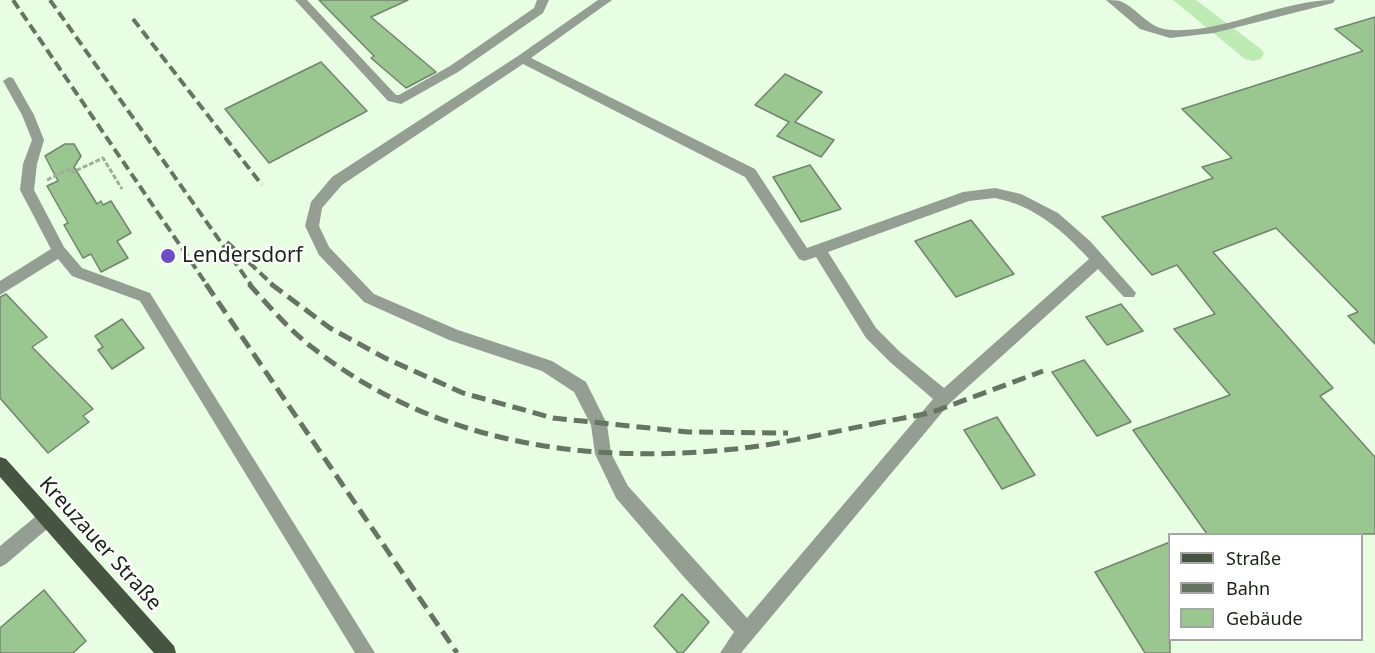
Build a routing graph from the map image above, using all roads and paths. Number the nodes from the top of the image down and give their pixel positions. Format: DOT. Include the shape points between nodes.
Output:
graph roads {
  1 [pos="301,0"];
  2 [pos="543,0"];
  3 [pos="606,0"];
  4 [pos="1112,0"];
  5 [pos="1329,0"];
  6 [pos="522,59"];
  7 [pos="9,81"];
  8 [pos="123,189"];
  9 [pos="27,190"];
  10 [pos="59,250"];
  11 [pos="819,250"];
  12 [pos="1098,260"];
  13 [pos="0,290"];
  14 [pos="1129,293"];
  15 [pos="944,398"];
  16 [pos="0,465"];
  17 [pos="48,518"];
  18 [pos="0,558"];
  19 [pos="747,632"];
  20 [pos="166,653"];
  21 [pos="366,653"];
  22 [pos="729,653"];
  1 -- 2 [label="lane" via="392,98 401,100 530,17"];
  3 -- 6 [label="lane"];
  4 -- 5 [label="lane" via="1144,26 1170,34 1214,29"];
  6 -- 11 [label="lane" via="750,173 804,255"];
  6 -- 19 [label="lane" via="337,181 316,206 312,226 324,251 369,298 454,335 548,366 580,387 599,424 603,454 622,492"];
  7 -- 9 [label="lane" via="38,140"];
  8 -- 9 [label="path" via="103,158 73,172 71,168"];
  9 -- 10 [label="lane"];
  10 -- 13 [label="lane"];
  10 -- 21 [label="lane" via="77,272 145,297"];
  11 -- 12 [label="lane" via="968,196 994,193 1023,199 1055,216"];
  11 -- 15 [label="lane" via="871,333"];
  12 -- 14 [label="lane"];
  12 -- 15 [label="lane"];
  15 -- 19 [label="lane"];
  16 -- 17 [label="main road, Kreuzauer Straße"];
  17 -- 18 [label="lane"];
  17 -- 20 [label="main road, Kreuzauer Straße"];
  19 -- 22 [label="lane"];
}
